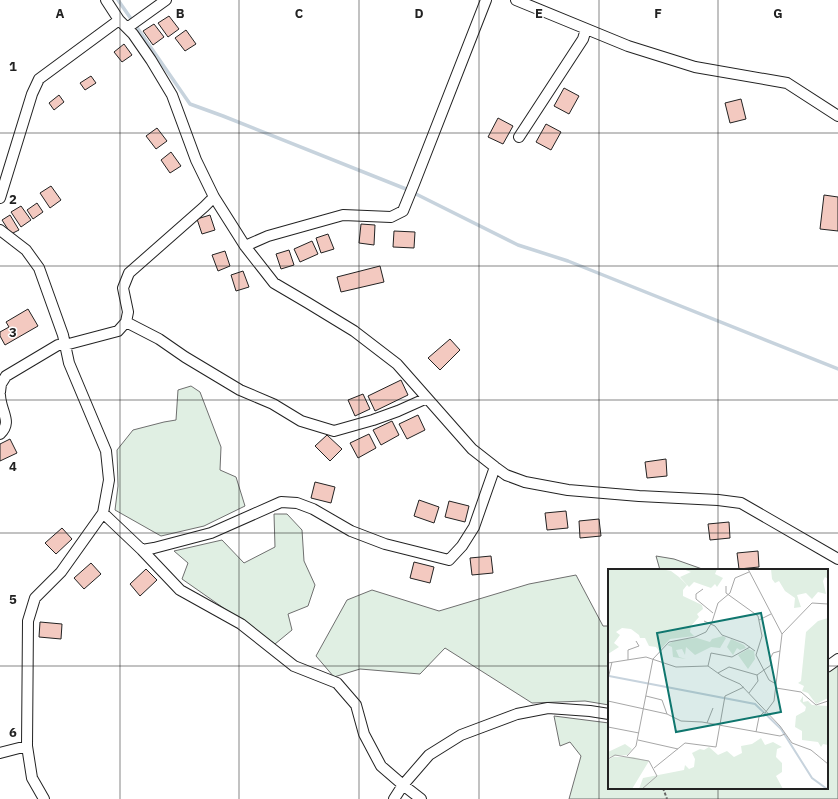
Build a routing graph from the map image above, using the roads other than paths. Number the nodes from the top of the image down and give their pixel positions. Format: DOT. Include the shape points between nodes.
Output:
graph roads {
  1 [pos="106,0"];
  2 [pos="166,0"];
  3 [pos="486,0"];
  4 [pos="516,0"];
  5 [pos="119,20"];
  6 [pos="127,28"];
  7 [pos="586,29"];
  8 [pos="838,116"];
  9 [pos="519,137"];
  10 [pos="0,194"];
  11 [pos="214,197"];
  12 [pos="0,230"];
  13 [pos="245,246"];
  14 [pos="126,322"];
  15 [pos="65,345"];
  16 [pos="0,392"];
  17 [pos="0,395"];
  18 [pos="427,398"];
  19 [pos="0,434"];
  20 [pos="495,467"];
  21 [pos="103,513"];
  22 [pos="142,550"];
  23 [pos="838,559"];
  24 [pos="838,659"];
  25 [pos="828,666"];
  26 [pos="608,714"];
  27 [pos="27,746"];
  28 [pos="0,753"];
  29 [pos="403,785"];
  30 [pos="44,799"];
  31 [pos="394,799"];
  32 [pos="421,799"];
  1 -- 5 [label="street"];
  2 -- 6 [label="street"];
  3 -- 13 [label="street" via="403,211 391,217 343,215 268,236"];
  4 -- 7 [label="street"];
  5 -- 6 [label="street"];
  5 -- 10 [label="street" via="39,80 32,94"];
  6 -- 11 [label="street" via="151,60 172,95 196,160"];
  7 -- 8 [label="street" via="628,46 695,67 787,83"];
  7 -- 9 [label="street" via="583,39"];
  11 -- 13 [label="street"];
  11 -- 14 [label="street" via="129,273 123,288 128,312"];
  12 -- 15 [label="street" via="26,250 39,268"];
  13 -- 18 [label="street" via="274,284 354,331 397,364"];
  14 -- 15 [label="street" via="118,331"];
  14 -- 18 [label="street" via="159,339 240,390 273,404 302,421 334,431 373,420"];
  15 -- 16 [label="street" via="58,345 6,376"];
  15 -- 21 [label="street" via="69,363 106,451 109,480"];
  17 -- 19 [label="street" via="6,417 6,426"];
  18 -- 20 [label="street" via="472,449"];
  20 -- 22 [label="street" via="474,527 449,560 385,544 351,531 308,507 286,502 211,533"];
  20 -- 23 [label="street" via="506,475 525,482 568,490 741,503"];
  21 -- 22 [label="street"];
  21 -- 27 [label="street" via="61,572 35,598 28,620"];
  22 -- 29 [label="street" via="180,590 241,624 294,666 337,683 356,705 364,734 381,766"];
  24 -- 25 [label="street"];
  26 -- 29 [label="street" via="548,708 517,714 461,735 448,743 429,755"];
  27 -- 28 [label="street"];
  27 -- 30 [label="street" via="32,778"];
  29 -- 31 [label="street"];
  29 -- 32 [label="street"];
}
